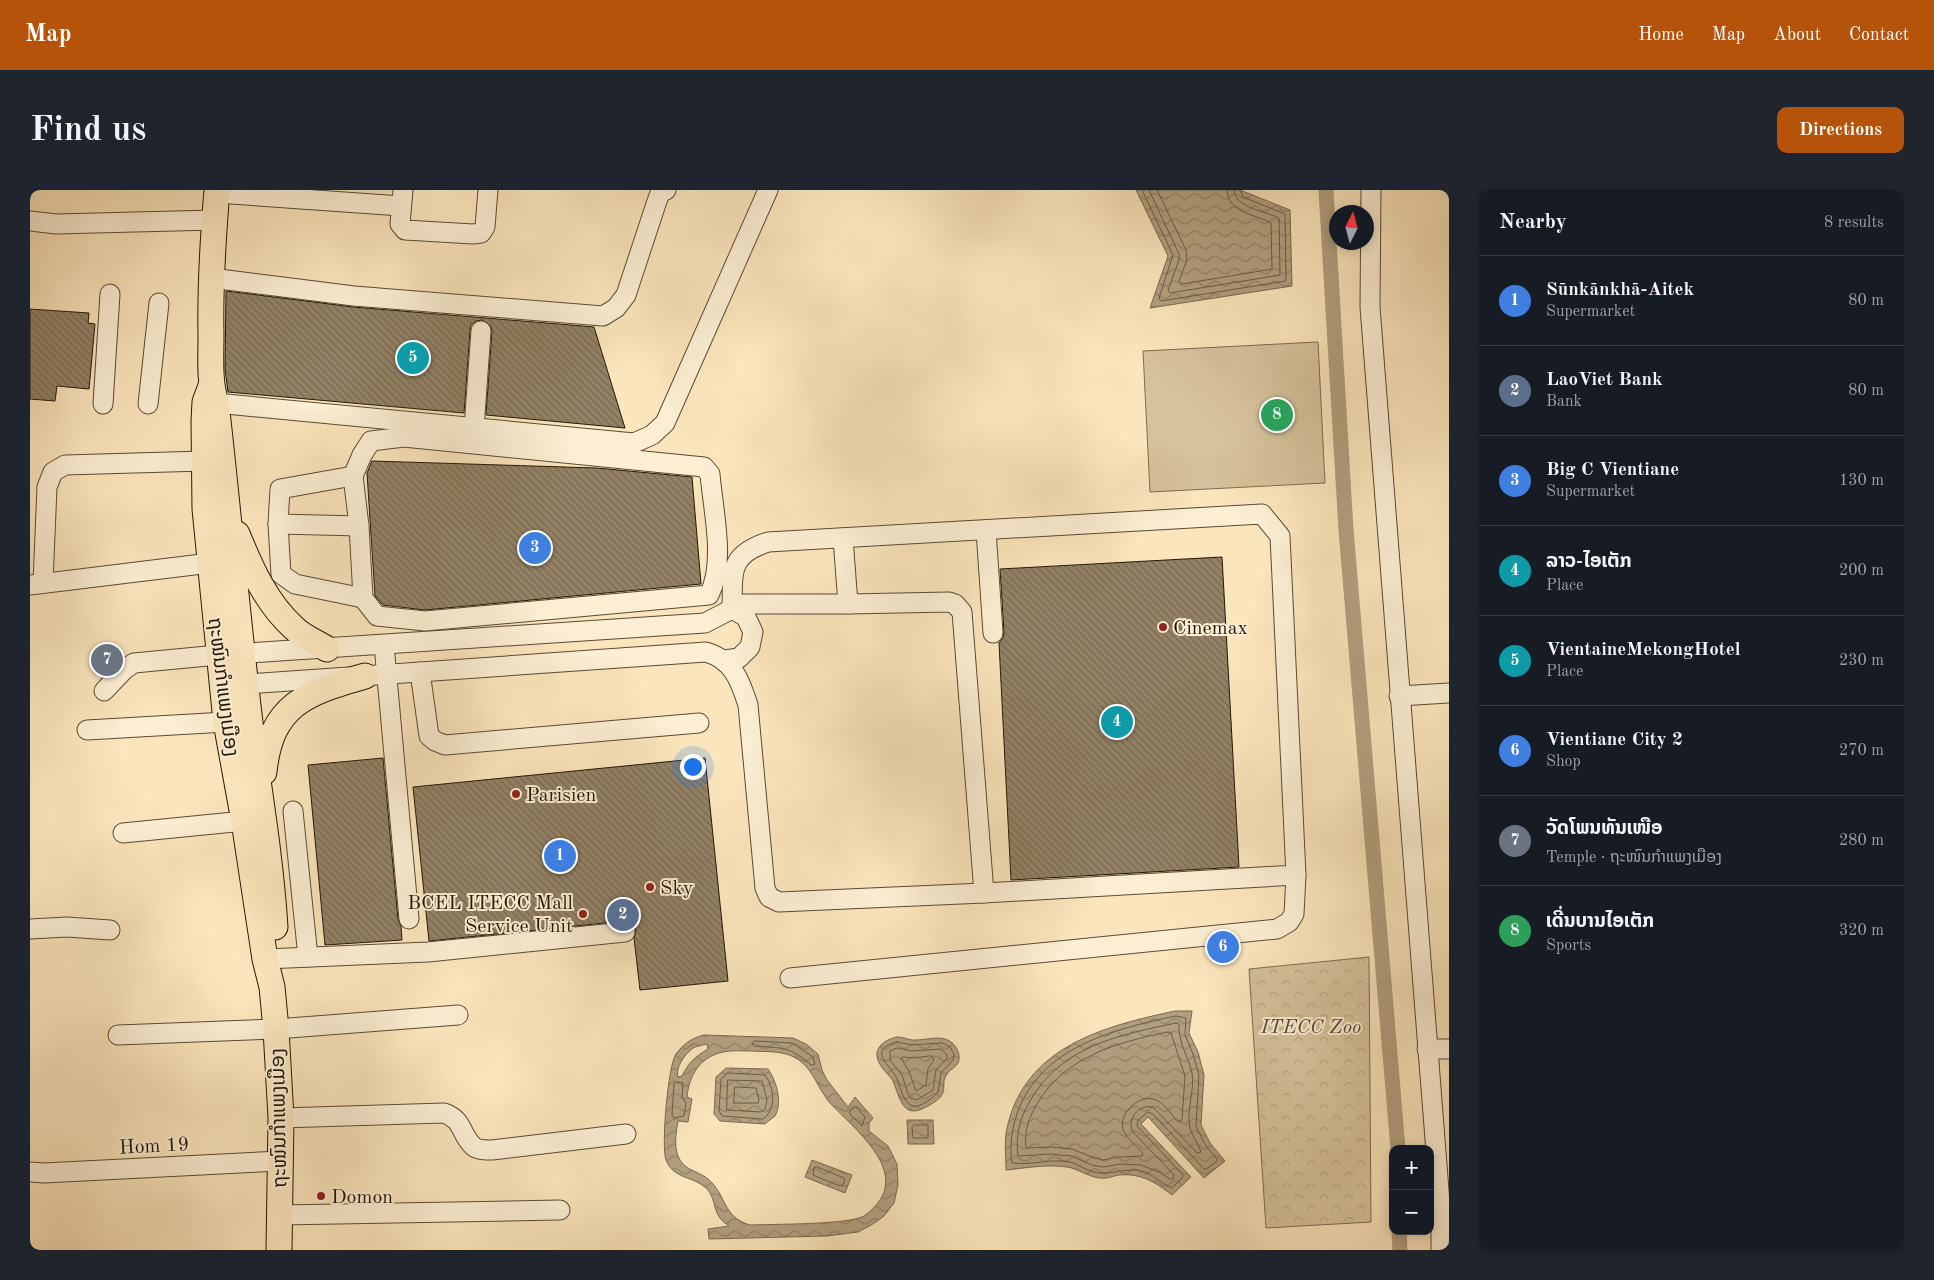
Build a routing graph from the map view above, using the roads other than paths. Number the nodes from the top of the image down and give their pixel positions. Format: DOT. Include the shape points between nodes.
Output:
graph roads {
  1 [pos="488,190"];
  2 [pos="666,190"];
  3 [pos="768,190"];
  4 [pos="1371,190"];
  5 [pos="217,191"];
  6 [pos="402,198"];
  7 [pos="30,220"];
  8 [pos="214,220"];
  9 [pos="212,278"];
  10 [pos="110,294"];
  11 [pos="159,303"];
  12 [pos="481,331"];
  13 [pos="211,397"];
  14 [pos="103,404"];
  15 [pos="148,404"];
  16 [pos="474,428"];
  17 [pos="405,429"];
  18 [pos="204,461"];
  19 [pos="353,476"];
  20 [pos="227,506"];
  21 [pos="278,524"];
  22 [pos="359,526"];
  23 [pos="986,530"];
  24 [pos="843,538"];
  25 [pos="210,562"];
  26 [pos="726,564"];
  27 [pos="37,584"];
  28 [pos="363,598"];
  29 [pos="848,604"];
  30 [pos="732,607"];
  31 [pos="425,621"];
  32 [pos="993,633"];
  33 [pos="424,642"];
  34 [pos="384,645"];
  35 [pos="327,649"];
  36 [pos="243,654"];
  37 [pos="218,655"];
  38 [pos="725,660"];
  39 [pos="420,672"];
  40 [pos="375,675"];
  41 [pos="246,684"];
  42 [pos="222,686"];
  43 [pos="104,691"];
  44 [pos="1449,693"];
  45 [pos="1399,696"];
  46 [pos="226,722"];
  47 [pos="699,723"];
  48 [pos="87,730"];
  49 [pos="261,799"];
  50 [pos="293,811"];
  51 [pos="244,821"];
  52 [pos="124,833"];
  53 [pos="1296,875"];
  54 [pos="984,893"];
  55 [pos="409,919"];
  56 [pos="30,929"];
  57 [pos="110,930"];
  58 [pos="625,932"];
  59 [pos="308,956"];
  60 [pos="270,958"];
  61 [pos="790,978"];
  62 [pos="458,1015"];
  63 [pos="276,1029"];
  64 [pos="118,1035"];
  65 [pos="1427,1049"];
  66 [pos="1449,1049"];
  67 [pos="281,1118"];
  68 [pos="626,1134"];
  69 [pos="280,1161"];
  70 [pos="30,1172"];
  71 [pos="560,1210"];
  72 [pos="280,1215"];
  73 [pos="278,1250"];
  74 [pos="1442,1250"];
  1 -- 6 [label="street" via="485,227 481,233 473,234 404,230 400,224"];
  2 -- 9 [label="street" via="660,193 626,295 616,308 603,316 354,296"];
  3 -- 16 [label="street" via="665,423 652,435 634,443"];
  4 -- 45 [label="street" via="1370,307"];
  5 -- 6 [label="street"];
  5 -- 8 [label="main road, ຖະໜົນກຳແພງເມືອງ"];
  7 -- 8 [label="street" via="56,224"];
  8 -- 9 [label="main road, ຖະໜົນກຳແພງເມືອງ"];
  9 -- 13 [label="main road, ຖະໜົນກຳແພງເມືອງ"];
  10 -- 14 [label="street"];
  11 -- 15 [label="street"];
  12 -- 16 [label="street"];
  13 -- 17 [label="street"];
  13 -- 18 [label="main road, ຖະໜົນກຳແພງເມືອງ"];
  13 -- 20 [label="main road, ຖະໜົນກຳແພງເມືອງ"];
  16 -- 17 [label="street"];
  17 -- 19 [label="street" via="372,442"];
  17 -- 26 [label="street" via="704,467 710,474"];
  18 -- 25 [label="main road, ຖະໜົນກຳແພງເມືອງ"];
  18 -- 27 [label="street" via="65,465 53,472 47,487"];
  19 -- 21 [label="street" via="280,489"];
  19 -- 22 [label="street"];
  20 -- 35 [label="main road" via="255,577 275,607 294,629"];
  20 -- 36 [label="main road, ຖະໜົນກຳແພງເມືອງ"];
  21 -- 22 [label="street"];
  21 -- 28 [label="street" via="281,574 295,584"];
  22 -- 28 [label="street"];
  23 -- 24 [label="street"];
  23 -- 32 [label="street"];
  23 -- 53 [label="street" via="1262,514 1280,536"];
  24 -- 26 [label="street" via="768,542"];
  24 -- 29 [label="street"];
  25 -- 27 [label="street"];
  25 -- 37 [label="main road, ຖະໜົນກຳແພງເມືອງ"];
  26 -- 30 [label="street"];
  26 -- 31 [label="street" via="709,595"];
  28 -- 31 [label="street" via="377,616"];
  29 -- 30 [label="street"];
  29 -- 54 [label="street" via="949,602 962,612"];
  30 -- 33 [label="street" via="705,622"];
  30 -- 38 [label="street" via="746,617 753,632 750,647 738,658"];
  31 -- 33 [label="street"];
  33 -- 34 [label="street"];
  34 -- 35 [label="street"];
  34 -- 40 [label="street"];
  35 -- 36 [label="street"];
  36 -- 37 [label="street"];
  36 -- 41 [label="main road, ຖະໜົນກຳແພງເມືອງ"];
  37 -- 42 [label="main road, ຖະໜົນກຳແພງເມືອງ"];
  37 -- 43 [label="street" via="134,663"];
  38 -- 39 [label="street" via="706,652"];
  38 -- 54 [label="street" via="741,684 748,705 765,888 769,898 779,902"];
  39 -- 40 [label="street"];
  39 -- 47 [label="street" via="429,736 446,745"];
  40 -- 41 [label="street"];
  40 -- 49 [label="main road" via="327,687 305,696 290,708 269,742"];
  40 -- 55 [label="street"];
  41 -- 42 [label="street"];
  41 -- 49 [label="main road, ຖະໜົນກຳແພງເມືອງ"];
  42 -- 46 [label="main road, ຖະໜົນກຳແພງເມືອງ"];
  44 -- 45 [label="street"];
  45 -- 65 [label="street"];
  46 -- 48 [label="street"];
  46 -- 51 [label="main road, ຖະໜົນກຳແພງເມືອງ"];
  49 -- 60 [label="main road, ຖະໜົນກຳແພງເມືອງ" via="271,871"];
  50 -- 59 [label="street"];
  51 -- 52 [label="street"];
  51 -- 60 [label="main road, ຖະໜົນກຳແພງເມືອງ"];
  53 -- 54 [label="street"];
  53 -- 61 [label="street" via="1294,914 1289,922 1277,929"];
  56 -- 57 [label="street"];
  58 -- 59 [label="street" via="428,952"];
  59 -- 60 [label="street"];
  60 -- 63 [label="main road, ຖະໜົນກຳແພງເມືອງ"];
  62 -- 63 [label="street"];
  63 -- 64 [label="street"];
  63 -- 67 [label="main road, ຖະໜົນກຳແພງເມືອງ"];
  65 -- 66 [label="street"];
  65 -- 74 [label="street"];
  67 -- 68 [label="street" via="444,1113 454,1117 473,1146 492,1150"];
  67 -- 69 [label="main road, ຖະໜົນກຳແພງເມືອງ"];
  69 -- 70 [label="street, Hom 19"];
  69 -- 72 [label="main road, ຖະໜົນກຳແພງເມືອງ"];
  71 -- 72 [label="street"];
  72 -- 73 [label="main road, ຖະໜົນກຳແພງເມືອງ"];
}
